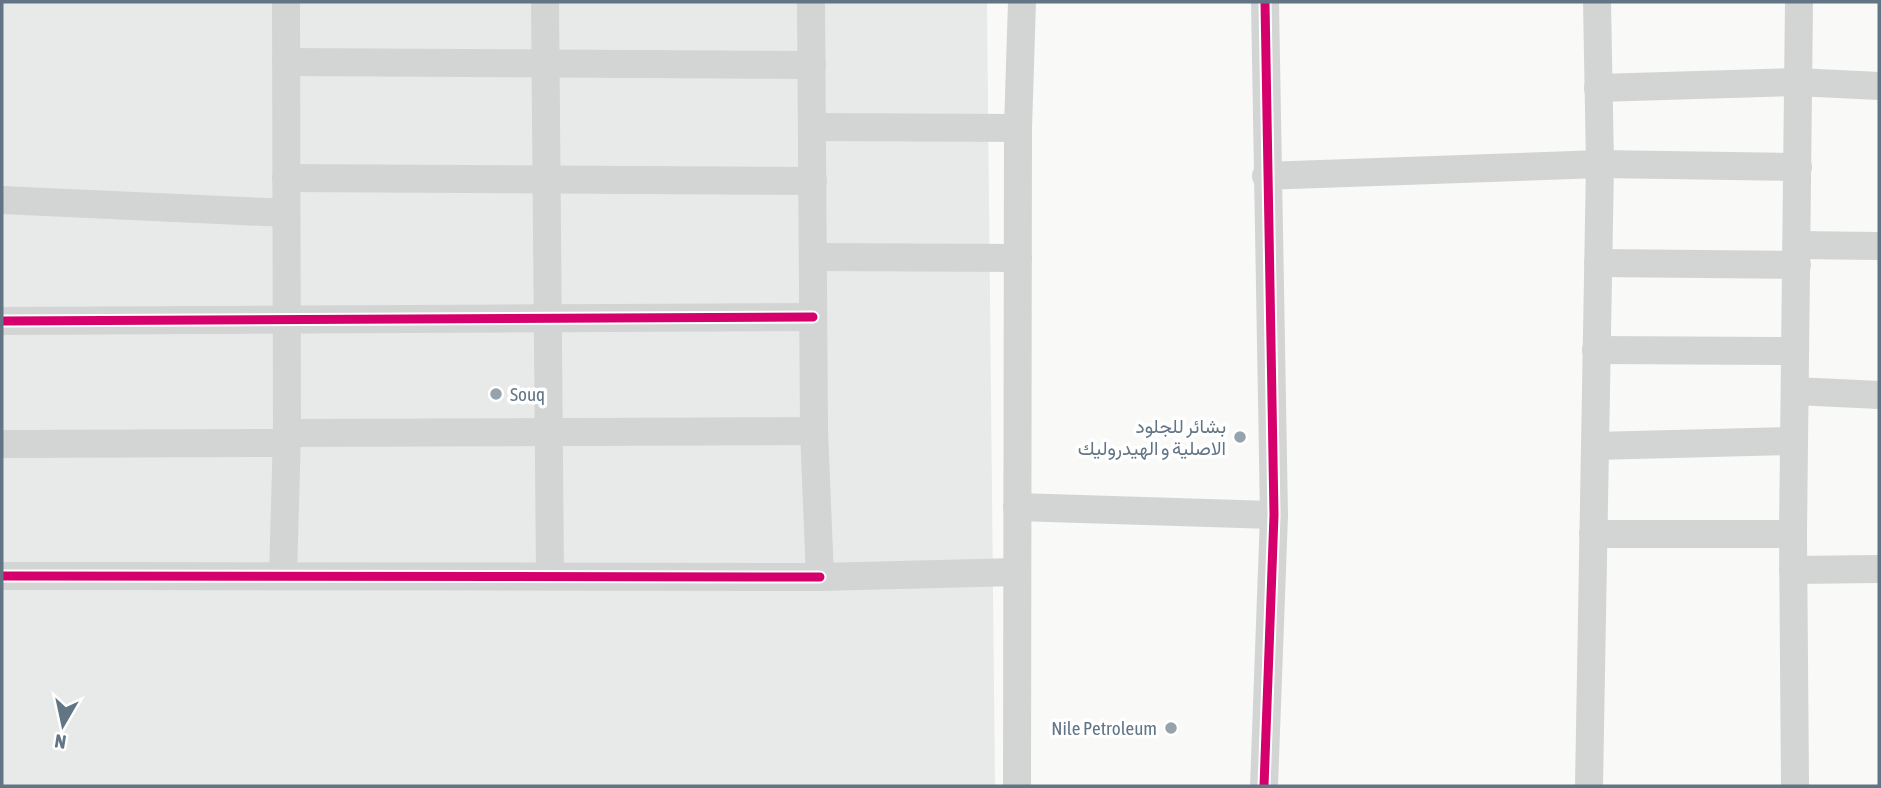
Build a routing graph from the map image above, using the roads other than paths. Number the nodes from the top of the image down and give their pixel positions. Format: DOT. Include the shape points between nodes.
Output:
graph roads {
  1 [pos="286,2"];
  2 [pos="545,2"];
  3 [pos="811,2"];
  4 [pos="1022,2"];
  5 [pos="1265,2"];
  6 [pos="1597,2"];
  7 [pos="1799,2"];
  8 [pos="286,62"];
  9 [pos="544,64"];
  10 [pos="812,65"];
  11 [pos="1797,82"];
  12 [pos="1879,86"];
  13 [pos="1598,88"];
  14 [pos="813,127"];
  15 [pos="1018,128"];
  16 [pos="1600,164"];
  17 [pos="1798,167"];
  18 [pos="1266,176"];
  19 [pos="286,178"];
  20 [pos="546,179"];
  21 [pos="813,181"];
  22 [pos="2,200"];
  23 [pos="286,213"];
  24 [pos="1879,246"];
  25 [pos="1797,255"];
  26 [pos="813,257"];
  27 [pos="1018,258"];
  28 [pos="1598,264"];
  29 [pos="813,317"];
  30 [pos="547,318"];
  31 [pos="286,319"];
  32 [pos="2,321"];
  33 [pos="1597,350"];
  34 [pos="1795,351"];
  35 [pos="1795,391"];
  36 [pos="1879,395"];
  37 [pos="814,431"];
  38 [pos="549,432"];
  39 [pos="287,438"];
  40 [pos="1794,441"];
  41 [pos="2,443"];
  42 [pos="1595,446"];
  43 [pos="1017,507"];
  44 [pos="1274,515"];
  45 [pos="1593,534"];
  46 [pos="1793,534"];
  47 [pos="1879,569"];
  48 [pos="1793,570"];
  49 [pos="1017,572"];
  50 [pos="550,575"];
  51 [pos="2,576"];
  52 [pos="284,576"];
  53 [pos="820,577"];
  54 [pos="1017,786"];
  55 [pos="1264,786"];
  56 [pos="1589,786"];
  57 [pos="1795,786"];
  1 -- 8 [label="street"];
  2 -- 9 [label="street"];
  3 -- 10 [label="street"];
  4 -- 15 [label="street"];
  5 -- 18 [label="street"];
  6 -- 13 [label="street"];
  7 -- 11 [label="street"];
  8 -- 9 [label="street"];
  8 -- 19 [label="street"];
  9 -- 10 [label="street"];
  9 -- 20 [label="street"];
  10 -- 14 [label="street"];
  11 -- 12 [label="street"];
  11 -- 13 [label="street"];
  11 -- 17 [label="street"];
  13 -- 16 [label="street"];
  14 -- 15 [label="street"];
  14 -- 21 [label="street"];
  15 -- 27 [label="street"];
  16 -- 17 [label="street"];
  16 -- 18 [label="street"];
  16 -- 28 [label="street"];
  17 -- 25 [label="street"];
  18 -- 44 [label="street"];
  19 -- 20 [label="street"];
  19 -- 23 [label="street"];
  20 -- 21 [label="street"];
  20 -- 30 [label="street"];
  21 -- 26 [label="street"];
  22 -- 23 [label="street"];
  23 -- 31 [label="street"];
  24 -- 25 [label="street"];
  25 -- 28 [label="street"];
  25 -- 34 [label="street"];
  26 -- 27 [label="street"];
  26 -- 29 [label="street"];
  27 -- 43 [label="street"];
  28 -- 33 [label="street"];
  29 -- 30 [label="street"];
  29 -- 37 [label="street"];
  30 -- 31 [label="street"];
  30 -- 38 [label="street"];
  31 -- 32 [label="street"];
  31 -- 39 [label="street"];
  33 -- 34 [label="street"];
  33 -- 42 [label="street"];
  34 -- 35 [label="street"];
  35 -- 36 [label="street"];
  35 -- 40 [label="street"];
  37 -- 38 [label="street"];
  37 -- 53 [label="street"];
  38 -- 39 [label="street"];
  38 -- 50 [label="street"];
  39 -- 41 [label="street"];
  39 -- 52 [label="street"];
  40 -- 42 [label="street"];
  40 -- 46 [label="street"];
  42 -- 45 [label="street"];
  43 -- 44 [label="street"];
  43 -- 49 [label="street"];
  44 -- 55 [label="street"];
  45 -- 46 [label="street"];
  45 -- 56 [label="street"];
  46 -- 48 [label="street"];
  47 -- 48 [label="street"];
  48 -- 57 [label="street"];
  49 -- 53 [label="street"];
  49 -- 54 [label="street"];
  50 -- 52 [label="street"];
  50 -- 53 [label="street"];
  51 -- 52 [label="street"];
}
